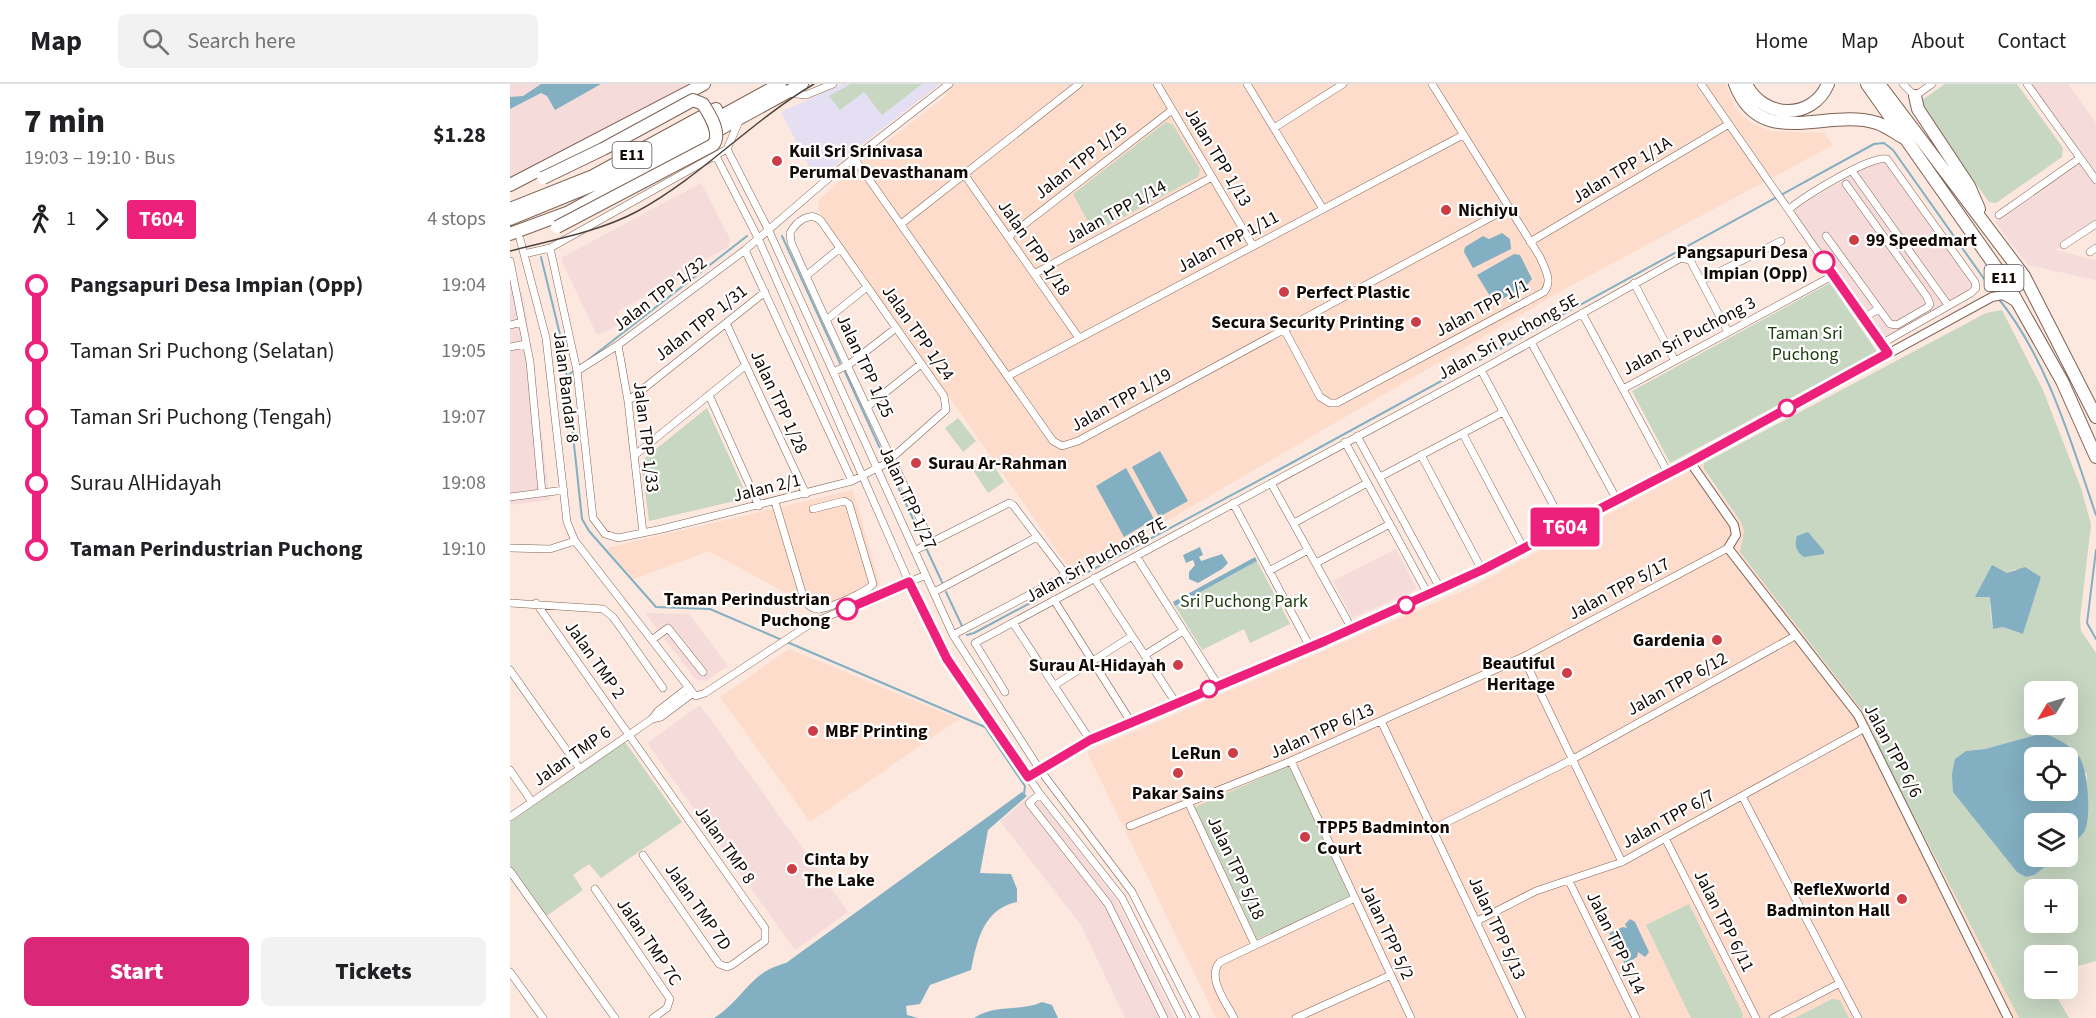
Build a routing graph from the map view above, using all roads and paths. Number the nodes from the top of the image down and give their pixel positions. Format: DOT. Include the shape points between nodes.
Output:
graph roads {
  1 [pos="704,84"];
  2 [pos="762,84"];
  3 [pos="802,84"];
  4 [pos="833,84"];
  5 [pos="949,84"];
  6 [pos="1065,84"];
  7 [pos="1079,84"];
  8 [pos="1157,84"];
  9 [pos="1247,84"];
  10 [pos="1432,84"];
  11 [pos="1701,84"];
  12 [pos="1735,84"];
  13 [pos="1746,84"];
  14 [pos="1828,84"];
  15 [pos="1867,84"];
  16 [pos="1903,84"];
  17 [pos="1932,84"];
  18 [pos="2028,84"];
  19 [pos="1341,85"];
  20 [pos="1882,86"];
  21 [pos="783,88"];
  22 [pos="1070,91"];
  23 [pos="1915,96"];
  24 [pos="1172,110"];
  25 [pos="740,118"];
  26 [pos="1729,124"];
  27 [pos="1274,128"];
  28 [pos="1463,135"];
  29 [pos="601,140"];
  30 [pos="1909,141"];
  31 [pos="727,149"];
  32 [pos="716,156"];
  33 [pos="854,158"];
  34 [pos="2080,158"];
  35 [pos="1852,171"];
  36 [pos="522,173"];
  37 [pos="964,174"];
  38 [pos="1212,177"];
  39 [pos="2096,180"];
  40 [pos="1846,184"];
  41 [pos="510,187"];
  42 [pos="1508,208"];
  43 [pos="1788,208"];
  44 [pos="1323,209"];
  45 [pos="510,210"];
  46 [pos="529,213"];
  47 [pos="1999,215"];
  48 [pos="1980,216"];
  49 [pos="817,217"];
  50 [pos="510,219"];
  51 [pos="901,224"];
  52 [pos="2096,224"];
  53 [pos="510,228"];
  54 [pos="768,229"];
  55 [pos="1826,236"];
  56 [pos="1008,237"];
  57 [pos="513,238"];
  58 [pos="758,238"];
  59 [pos="1781,241"];
  60 [pos="1530,242"];
  61 [pos="2064,245"];
  62 [pos="1253,246"];
  63 [pos="840,248"];
  64 [pos="546,249"];
  65 [pos="745,250"];
  66 [pos="528,253"];
  67 [pos="1839,253"];
  68 [pos="510,261"];
  69 [pos="1824,262"];
  70 [pos="1999,271"];
  71 [pos="1034,274"];
  72 [pos="1834,275"];
  73 [pos="806,276"];
  74 [pos="510,278"];
  75 [pos="1701,281"];
  76 [pos="1634,283"];
  77 [pos="515,286"];
  78 [pos="867,287"];
  79 [pos="765,292"];
  80 [pos="1996,294"];
  81 [pos="1930,304"];
  82 [pos="2020,304"];
  83 [pos="1948,305"];
  84 [pos="1878,309"];
  85 [pos="1936,312"];
  86 [pos="1582,313"];
  87 [pos="1863,318"];
  88 [pos="826,320"];
  89 [pos="522,322"];
  90 [pos="726,323"];
  91 [pos="510,325"];
  92 [pos="896,328"];
  93 [pos="1284,329"];
  94 [pos="1728,332"];
  95 [pos="1079,338"];
  96 [pos="1531,342"];
  97 [pos="526,344"];
  98 [pos="1881,344"];
  99 [pos="618,345"];
  100 [pos="510,347"];
  101 [pos="1888,353"];
  102 [pos="1675,361"];
  103 [pos="921,364"];
  104 [pos="746,365"];
  105 [pos="847,365"];
  106 [pos="1481,370"];
  107 [pos="577,371"];
  108 [pos="834,372"];
  109 [pos="1008,376"];
  110 [pos="1623,389"];
  111 [pos="709,395"];
  112 [pos="628,401"];
  113 [pos="867,407"];
  114 [pos="1503,412"];
  115 [pos="2096,417"];
  116 [pos="1463,434"];
  117 [pos="1358,435"];
  118 [pos="1345,442"];
  119 [pos="635,455"];
  120 [pos="1421,455"];
  121 [pos="891,457"];
  122 [pos="2096,457"];
  123 [pos="1690,462"];
  124 [pos="878,469"];
  125 [pos="1668,473"];
  126 [pos="863,477"];
  127 [pos="1380,477"];
  128 [pos="852,481"];
  129 [pos="1271,483"];
  130 [pos="1367,483"];
  131 [pos="564,490"];
  132 [pos="542,493"];
  133 [pos="806,494"];
  134 [pos="510,497"];
  135 [pos="1617,500"];
  136 [pos="775,502"];
  137 [pos="1233,503"];
  138 [pos="759,506"];
  139 [pos="813,508"];
  140 [pos="1294,524"];
  141 [pos="1390,524"];
  142 [pos="1565,527"];
  143 [pos="643,533"];
  144 [pos="1037,537"];
  145 [pos="575,541"];
  146 [pos="931,542"];
  147 [pos="510,548"];
  148 [pos="1728,548"];
  149 [pos="1524,549"];
  150 [pos="916,550"];
  151 [pos="1308,550"];
  152 [pos="1136,556"];
  153 [pos="1316,563"];
  154 [pos="1482,570"];
  155 [pos="1269,571"];
  156 [pos="926,575"];
  157 [pos="1094,578"];
  158 [pos="909,582"];
  159 [pos="1441,590"];
  160 [pos="934,592"];
  161 [pos="1429,596"];
  162 [pos="1054,600"];
  163 [pos="510,603"];
  164 [pos="536,603"];
  165 [pos="1012,623"];
  166 [pos="1352,629"];
  167 [pos="1183,631"];
  168 [pos="953,635"];
  169 [pos="1132,636"];
  170 [pos="1795,636"];
  171 [pos="653,639"];
  172 [pos="1310,647"];
  173 [pos="1145,655"];
  174 [pos="1523,657"];
  175 [pos="1092,661"];
  176 [pos="510,670"];
  177 [pos="703,672"];
  178 [pos="1055,685"];
  179 [pos="1218,685"];
  180 [pos="663,688"];
  181 [pos="691,690"];
  182 [pos="1005,692"];
  183 [pos="1176,703"];
  184 [pos="1381,721"];
  185 [pos="1131,722"];
  186 [pos="1865,728"];
  187 [pos="629,735"];
  188 [pos="1090,740"];
  189 [pos="1573,759"];
  190 [pos="1291,761"];
  191 [pos="580,769"];
  192 [pos="510,770"];
  193 [pos="1040,770"];
  194 [pos="1028,777"];
  195 [pos="1040,794"];
  196 [pos="1742,796"];
  197 [pos="532,802"];
  198 [pos="1189,804"];
  199 [pos="510,817"];
  200 [pos="1130,826"];
  201 [pos="1433,829"];
  202 [pos="1665,838"];
  203 [pos="643,855"];
  204 [pos="1622,862"];
  205 [pos="510,871"];
  206 [pos="1569,881"];
  207 [pos="595,889"];
  208 [pos="1355,898"];
  209 [pos="1477,921"];
  210 [pos="1255,945"];
  211 [pos="732,965"];
  212 [pos="510,972"];
  213 [pos="1391,975"];
  214 [pos="1840,983"];
  215 [pos="543,1018"];
  216 [pos="615,1018"];
  217 [pos="653,1018"];
  218 [pos="1164,1018"];
  219 [pos="1182,1018"];
  220 [pos="1196,1018"];
  221 [pos="1234,1018"];
  222 [pos="1296,1018"];
  223 [pos="1411,1018"];
  224 [pos="1522,1018"];
  225 [pos="1636,1018"];
  226 [pos="1756,1018"];
  227 [pos="1773,1018"];
  228 [pos="1858,1018"];
  229 [pos="2008,1018"];
  1 -- 29 [label="highway"];
  2 -- 45 [label="highway, E11" via="593,176"];
  3 -- 21 [label="highway"];
  4 -- 21 [label="street" via="806,95"];
  5 -- 33 [label="street, Jalan TPP 1/32"];
  6 -- 22 [label="street"];
  7 -- 22 [label="street"];
  8 -- 24 [label="street, Jalan TPP 1/13"];
  9 -- 27 [label="street"];
  10 -- 28 [label="street, Jalan TPP 1/1"];
  11 -- 26 [label="street"];
  12 -- 30 [label="highway" via="1744,102 1764,118 1793,123 1876,123"];
  13 -- 14 [label="highway" via="1762,104 1788,112 1814,103"];
  15 -- 30 [label="highway, E11"];
  16 -- 23 [label="street"];
  17 -- 23 [label="street"];
  18 -- 34 [label="street"];
  19 -- 27 [label="street"];
  20 -- 48 [label="highway, E11"];
  21 -- 25 [label="highway"];
  21 -- 46 [label="highway, E11" via="603,182"];
  22 -- 37 [label="street"];
  23 -- 48 [label="highway" via="1918,109 1978,202"];
  24 -- 38 [label="street, Jalan TPP 1/13"];
  24 -- 56 [label="street, Jalan TPP 1/15"];
  25 -- 31 [label="street"];
  25 -- 57 [label="highway" via="569,212"];
  26 -- 43 [label="street"];
  26 -- 60 [label="street, Jalan TPP 1/1A"];
  27 -- 44 [label="street"];
  28 -- 42 [label="street, Jalan TPP 1/1"];
  28 -- 44 [label="street, Jalan TPP 1/11"];
  29 -- 36 [label="highway" via="591,140"];
  29 -- 41 [label="highway"];
  30 -- 70 [label="highway, E11"];
  31 -- 32 [label="street"];
  31 -- 54 [label="street, Jalan TPP 1/27"];
  32 -- 58 [label="street, Jalan TPP 1/27"];
  32 -- 64 [label="street"];
  33 -- 51 [label="street, Jalan TPP 1/19"];
  33 -- 54 [label="street, Jalan TPP 1/32"];
  34 -- 39 [label="street"];
  34 -- 47 [label="street"];
  35 -- 43 [label="street"];
  35 -- 83 [label="street"];
  35 -- 83 [label="street" via="1877,159 1887,159 1928,214 1976,285 1971,293"];
  37 -- 51 [label="street"];
  37 -- 56 [label="street, Jalan TPP 1/18"];
  38 -- 62 [label="street, Jalan TPP 1/13"];
  38 -- 71 [label="street, Jalan TPP 1/14"];
  40 -- 81 [label="street"];
  41 -- 57 [label="highway, bridge" via="543,178 693,100 704,104 717,133 713,145 557,227"];
  42 -- 60 [label="street, Jalan TPP 1/1"];
  42 -- 93 [label="street, Jalan TPP 1/19"];
  43 -- 69 [label="street"];
  44 -- 62 [label="street, Jalan TPP 1/11"];
  46 -- 50 [label="highway, E11"];
  46 -- 53 [label="highway" via="522,223"];
  48 -- 115 [label="highway, E11" via="2028,285"];
  49 -- 63 [label="street, Jalan TPP 1/24"];
  49 -- 73 [label="street, Jalan TPP 1/25" via="806,217 790,233"];
  51 -- 109 [label="street, Jalan TPP 1/19"];
  52 -- 61 [label="street"];
  54 -- 58 [label="street, Jalan TPP 1/32"];
  54 -- 108 [label="street, Jalan TPP 1/27"];
  55 -- 67 [label="street"];
  56 -- 71 [label="street, Jalan TPP 1/18"];
  57 -- 66 [label="street, Jalan Bandar 8"];
  58 -- 65 [label="street, Jalan TPP 1/32"];
  58 -- 126 [label="street, Jalan TPP 1/27"];
  59 -- 75 [label="street"];
  60 -- 93 [label="street, Jalan TPP 1/1" via="1548,276 1544,292 1337,403 1330,404 1320,397"];
  62 -- 95 [label="street, Jalan TPP 1/11"];
  63 -- 73 [label="street"];
  63 -- 78 [label="street, Jalan TPP 1/24"];
  64 -- 66 [label="street"];
  64 -- 107 [label="street, Jalan 2/1"];
  65 -- 79 [label="street"];
  65 -- 99 [label="street, Jalan TPP 1/32"];
  66 -- 131 [label="street, Jalan Bandar 8" via="546,338"];
  67 -- 69 [label="street"];
  67 -- 84 [label="street"];
  68 -- 77 [label="street, Jalan Bandar 8"];
  69 -- 72 [label="street"];
  70 -- 80 [label="street"];
  70 -- 82 [label="highway, E11"];
  71 -- 95 [label="street, Jalan TPP 1/18"];
  72 -- 87 [label="street"];
  72 -- 94 [label="street, Jalan Sri Puchong 3"];
  73 -- 88 [label="street, Jalan TPP 1/25"];
  74 -- 77 [label="street"];
  75 -- 76 [label="street, Jalan Sri Puchong 5E" via="1690,260 1684,257"];
  75 -- 94 [label="street"];
  76 -- 86 [label="street, Jalan Sri Puchong 5E"];
  76 -- 102 [label="street"];
  77 -- 89 [label="street, Jalan Bandar 8"];
  78 -- 88 [label="street"];
  78 -- 92 [label="street, Jalan TPP 1/24"];
  79 -- 90 [label="street, Jalan TPP 1/31"];
  79 -- 128 [label="street"];
  80 -- 82 [label="street"];
  80 -- 101 [label="street"];
  81 -- 84 [label="street" via="1893,326"];
  81 -- 85 [label="street"];
  82 -- 122 [label="highway, E11" via="2062,381"];
  83 -- 85 [label="street"];
  84 -- 87 [label="street"];
  85 -- 98 [label="street"];
  86 -- 96 [label="street, Jalan Sri Puchong 5E"];
  86 -- 110 [label="street"];
  87 -- 98 [label="street"];
  88 -- 105 [label="street, Jalan TPP 1/25"];
  89 -- 91 [label="street"];
  89 -- 97 [label="street, Jalan Bandar 8"];
  90 -- 104 [label="street, Jalan TPP 1/28"];
  90 -- 112 [label="street, Jalan TPP 1/31"];
  92 -- 103 [label="street, Jalan TPP 1/24"];
  92 -- 105 [label="street"];
  93 -- 109 [label="street, Jalan TPP 1/19" via="1067,446 1053,441"];
  94 -- 102 [label="street, Jalan Sri Puchong 3"];
  95 -- 109 [label="street, Jalan TPP 1/11"];
  96 -- 106 [label="street, Jalan Sri Puchong 5E"];
  96 -- 135 [label="street"];
  97 -- 100 [label="street"];
  97 -- 132 [label="street, Jalan Bandar 8"];
  98 -- 101 [label="street"];
  99 -- 107 [label="street, Jalan TPP 1/32"];
  99 -- 112 [label="street, Jalan TPP 1/33"];
  101 -- 123 [label="street"];
  102 -- 110 [label="street, Jalan Sri Puchong 3"];
  103 -- 113 [label="street"];
  103 -- 121 [label="street, Jalan TPP 1/24" via="944,396 946,410"];
  104 -- 111 [label="street"];
  104 -- 133 [label="street, Jalan TPP 1/28"];
  105 -- 108 [label="street"];
  105 -- 113 [label="street, Jalan TPP 1/25"];
  106 -- 114 [label="street"];
  106 -- 117 [label="street, Jalan Sri Puchong 5E"];
  107 -- 143 [label="street, Jalan 2/1" via="596,524 612,537"];
  108 -- 124 [label="street, Jalan TPP 1/27"];
  110 -- 125 [label="street"];
  111 -- 119 [label="street"];
  111 -- 138 [label="street"];
  112 -- 119 [label="street, Jalan TPP 1/33"];
  113 -- 121 [label="street, Jalan TPP 1/25"];
  114 -- 116 [label="street"];
  114 -- 142 [label="street"];
  116 -- 120 [label="street"];
  116 -- 149 [label="street"];
  117 -- 118 [label="street, Jalan Sri Puchong 5E"];
  117 -- 127 [label="street"];
  118 -- 129 [label="street, Jalan Sri Puchong 5E"];
  118 -- 130 [label="street"];
  119 -- 143 [label="street, Jalan TPP 1/33"];
  120 -- 127 [label="street"];
  120 -- 154 [label="street"];
  121 -- 124 [label="street, Jalan 2/1"];
  121 -- 146 [label="street, Jalan TPP 1/25"];
  123 -- 125 [label="street"];
  123 -- 148 [label="street" via="1734,525 1736,535"];
  124 -- 126 [label="street, Jalan 2/1"];
  124 -- 150 [label="street, Jalan TPP 1/27"];
  125 -- 135 [label="street"];
  126 -- 128 [label="street, Jalan 2/1"];
  126 -- 158 [label="street, Jalan TPP 1/27"];
  127 -- 159 [label="street"];
  128 -- 133 [label="street, Jalan 2/1"];
  129 -- 137 [label="street, Jalan Sri Puchong 7E"];
  129 -- 140 [label="street"];
  130 -- 140 [label="street"];
  130 -- 141 [label="street"];
  131 -- 132 [label="street"];
  131 -- 145 [label="street, Jalan Bandar 8" via="567,522"];
  132 -- 134 [label="street"];
  133 -- 136 [label="street, Jalan 2/1"];
  135 -- 142 [label="street"];
  136 -- 138 [label="street, Jalan 2/1"];
  136 -- 139 [label="street" via="806,604 819,609 873,584 852,508 844,501"];
  137 -- 152 [label="street, Jalan Sri Puchong 7E"];
  137 -- 155 [label="street"];
  138 -- 143 [label="street, Jalan 2/1"];
  140 -- 151 [label="street"];
  141 -- 153 [label="street"];
  141 -- 161 [label="street"];
  142 -- 149 [label="street"];
  144 -- 146 [label="street" via="1009,503"];
  144 -- 160 [label="street"];
  144 -- 168 [label="street" via="1064,572 1062,577"];
  145 -- 147 [label="street" via="550,549"];
  145 -- 171 [label="street"];
  146 -- 150 [label="street"];
  148 -- 170 [label="street, Jalan TPP 6/6"];
  148 -- 174 [label="street, Jalan TPP 5/17"];
  149 -- 154 [label="street"];
  150 -- 156 [label="street, Jalan TPP 1/27"];
  151 -- 153 [label="street"];
  151 -- 155 [label="street"];
  152 -- 157 [label="street, Jalan Sri Puchong 7E"];
  152 -- 167 [label="street"];
  153 -- 166 [label="street"];
  154 -- 159 [label="street"];
  155 -- 172 [label="street"];
  156 -- 158 [label="street, Jalan TMP 6"];
  156 -- 160 [label="street, Jalan TPP 1/27"];
  157 -- 162 [label="street, Jalan Sri Puchong 7E"];
  157 -- 169 [label="street"];
  158 -- 181 [label="street, Jalan TMP 6" via="802,629 705,693 696,696"];
  158 -- 194 [label="street, Jalan TPP 1/27" via="947,659"];
  159 -- 161 [label="street"];
  160 -- 168 [label="street, Jalan TPP 1/27"];
  161 -- 166 [label="street"];
  162 -- 165 [label="street, Jalan Sri Puchong 7E"];
  162 -- 175 [label="street"];
  163 -- 164 [label="street"];
  164 -- 180 [label="street" via="598,607 613,617"];
  164 -- 187 [label="street, Jalan TMP 2"];
  165 -- 178 [label="street"];
  165 -- 182 [label="street, Jalan Sri Puchong 7E" via="975,644"];
  166 -- 172 [label="street"];
  167 -- 173 [label="street"];
  167 -- 179 [label="street"];
  168 -- 193 [label="street, Jalan TPP 1/27"];
  169 -- 173 [label="street"];
  169 -- 175 [label="street"];
  170 -- 186 [label="street, Jalan TPP 6/6"];
  170 -- 189 [label="street, Jalan TPP 6/12"];
  171 -- 177 [label="street" via="668,628"];
  171 -- 181 [label="street"];
  172 -- 179 [label="street"];
  173 -- 183 [label="street"];
  174 -- 184 [label="street, Jalan TPP 6/13"];
  174 -- 189 [label="street, Jalan TPP 6/7"];
  175 -- 178 [label="street"];
  175 -- 185 [label="street"];
  176 -- 191 [label="street"];
  178 -- 188 [label="street"];
  179 -- 183 [label="street"];
  181 -- 187 [label="street, Jalan TMP 6" via="662,717 652,719"];
  183 -- 185 [label="street"];
  184 -- 190 [label="street, Jalan TPP 6/13"];
  184 -- 201 [label="street, Jalan TPP 5/13"];
  185 -- 188 [label="street"];
  186 -- 196 [label="street, Jalan TPP 6/7"];
  186 -- 229 [label="street, Jalan TPP 6/6"];
  187 -- 191 [label="street, Jalan TMP 6"];
  187 -- 211 [label="street, Jalan TMP 8" via="765,928 767,936 762,945"];
  188 -- 193 [label="street"];
  189 -- 201 [label="street, Jalan TPP 6/12"];
  189 -- 204 [label="street, Jalan TPP 6/7"];
  190 -- 198 [label="street, Jalan TPP 6/13"];
  190 -- 208 [label="street, Jalan TPP 5/2"];
  191 -- 197 [label="street, Jalan TMP 6"];
  192 -- 197 [label="street"];
  193 -- 194 [label="street"];
  193 -- 220 [label="street, Jalan TPP 1/27" via="1132,892"];
  194 -- 195 [label="street, Jalan TPP 1/27"];
  195 -- 218 [label="street" via="1029,803 1108,904"];
  195 -- 219 [label="street, Jalan TPP 1/27" via="1122,898"];
  196 -- 202 [label="street, Jalan TPP 6/7"];
  196 -- 214 [label="street"];
  197 -- 199 [label="street, Jalan TMP 6"];
  198 -- 200 [label="street, Jalan TPP 6/13"];
  198 -- 210 [label="street, Jalan TPP 5/18"];
  201 -- 209 [label="street, Jalan TPP 5/13"];
  202 -- 204 [label="street, Jalan TPP 6/7"];
  202 -- 226 [label="street, Jalan TPP 6/11"];
  203 -- 211 [label="street, Jalan TMP 7D" via="715,960 727,967"];
  204 -- 206 [label="street"];
  205 -- 216 [label="street"];
  206 -- 209 [label="street" via="1521,898"];
  206 -- 225 [label="street, Jalan TPP 5/14"];
  207 -- 217 [label="street, Jalan TMP 7C" via="667,993 669,1003"];
  208 -- 210 [label="street"];
  208 -- 213 [label="street, Jalan TPP 5/2"];
  209 -- 224 [label="street, Jalan TPP 5/13"];
  210 -- 221 [label="street" via="1216,966 1215,978"];
  212 -- 215 [label="street"];
  213 -- 222 [label="street"];
  213 -- 223 [label="street, Jalan TPP 5/2"];
  214 -- 227 [label="street"];
  214 -- 228 [label="street"];
}
